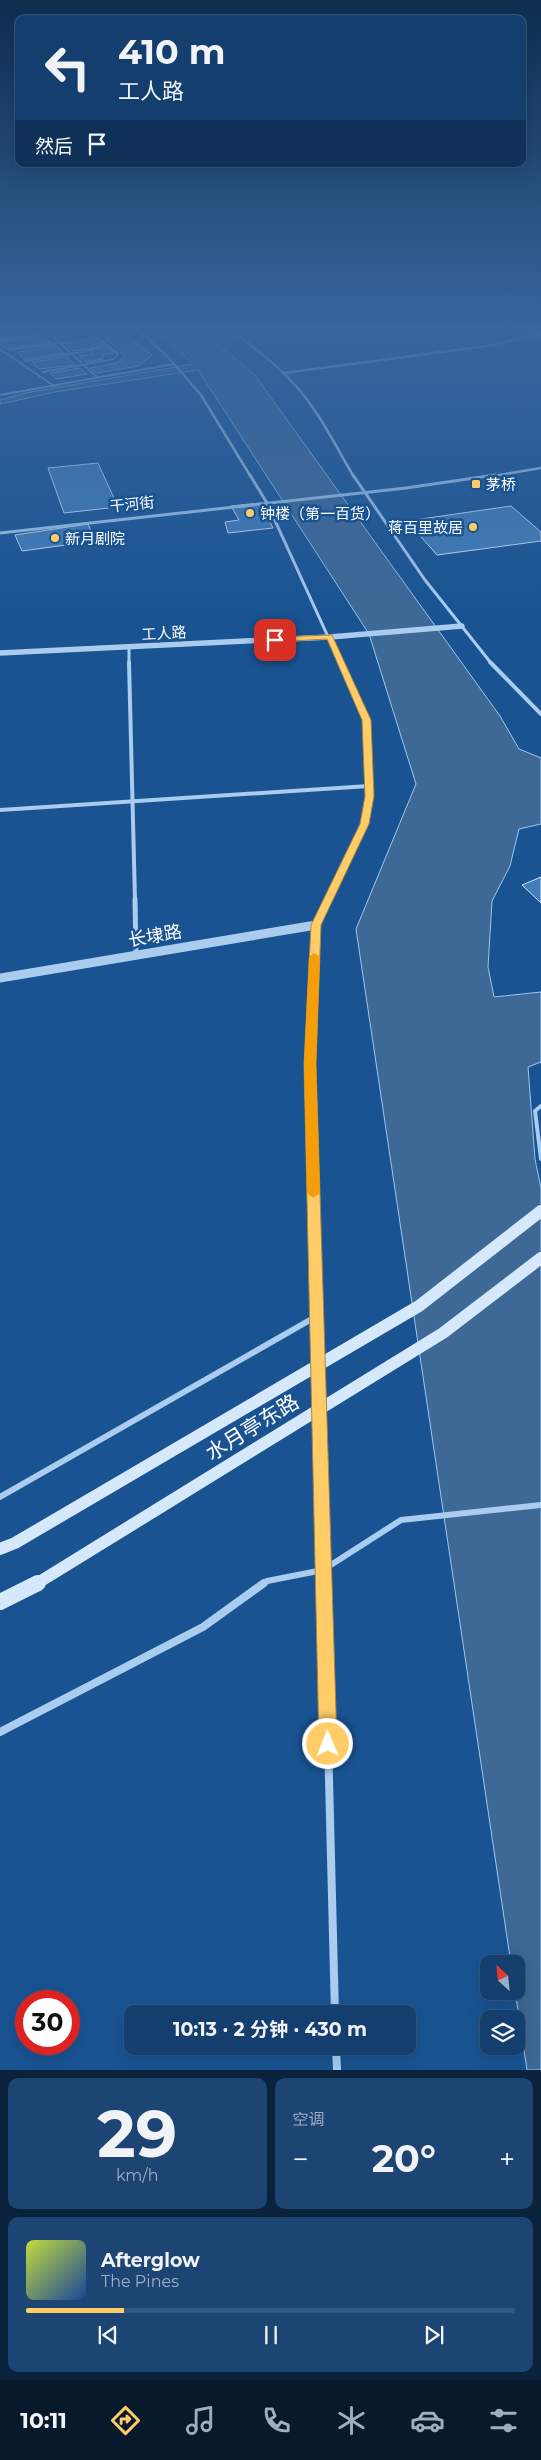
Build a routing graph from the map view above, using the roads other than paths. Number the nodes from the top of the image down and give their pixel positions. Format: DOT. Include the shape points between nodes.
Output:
graph roads {
  1 [pos="220,426"];
  2 [pos="323,426"];
  3 [pos="541,468"];
  4 [pos="363,491"];
  5 [pos="267,501"];
  6 [pos="0,533"];
  7 [pos="462,626"];
  8 [pos="330,637"];
  9 [pos="129,647"];
  10 [pos="0,653"];
  11 [pos="541,714"];
  12 [pos="369,786"];
  13 [pos="132,801"];
  14 [pos="0,810"];
  15 [pos="316,925"];
  16 [pos="136,956"];
  17 [pos="0,978"];
  18 [pos="541,1106"];
  19 [pos="541,1160"];
  20 [pos="541,1211"];
  21 [pos="541,1258"];
  22 [pos="317,1316"];
  23 [pos="0,1497"];
  24 [pos="541,1505"];
  25 [pos="0,1549"];
  26 [pos="323,1570"];
  27 [pos="0,1602"];
  28 [pos="0,1732"];
  29 [pos="335,2005"];
  30 [pos="336,2055"];
  31 [pos="337,2070"];
  1 -- 5 [label="street"];
  2 -- 4 [label="street"];
  3 -- 4 [label="street, 干河街" via="469,480"];
  4 -- 5 [label="street, 干河街"];
  4 -- 7 [label="street"];
  5 -- 6 [label="street, 干河街"];
  5 -- 8 [label="street"];
  7 -- 8 [label="street, 工人路"];
  7 -- 11 [label="street" via="510,686"];
  8 -- 9 [label="street, 工人路"];
  8 -- 12 [label="street" via="366,720"];
  9 -- 10 [label="street, 工人路"];
  9 -- 13 [label="street"];
  12 -- 13 [label="street"];
  12 -- 15 [label="street" via="364,824"];
  13 -- 14 [label="street"];
  13 -- 16 [label="street"];
  15 -- 16 [label="street, 长埭路"];
  15 -- 22 [label="street" via="310,1064"];
  16 -- 17 [label="street, 长埭路"];
  18 -- 19 [label="lane" via="535,1111"];
  20 -- 25 [label="main road, 水月亭东路" via="419,1306"];
  21 -- 27 [label="main road, 水月亭东路" via="443,1333 39,1582"];
  22 -- 23 [label="street"];
  22 -- 26 [label="street"];
  24 -- 26 [label="street" via="401,1520"];
  26 -- 28 [label="street" via="267,1580 203,1627"];
  26 -- 29 [label="street"];
  30 -- 31 [label="street"];
}
